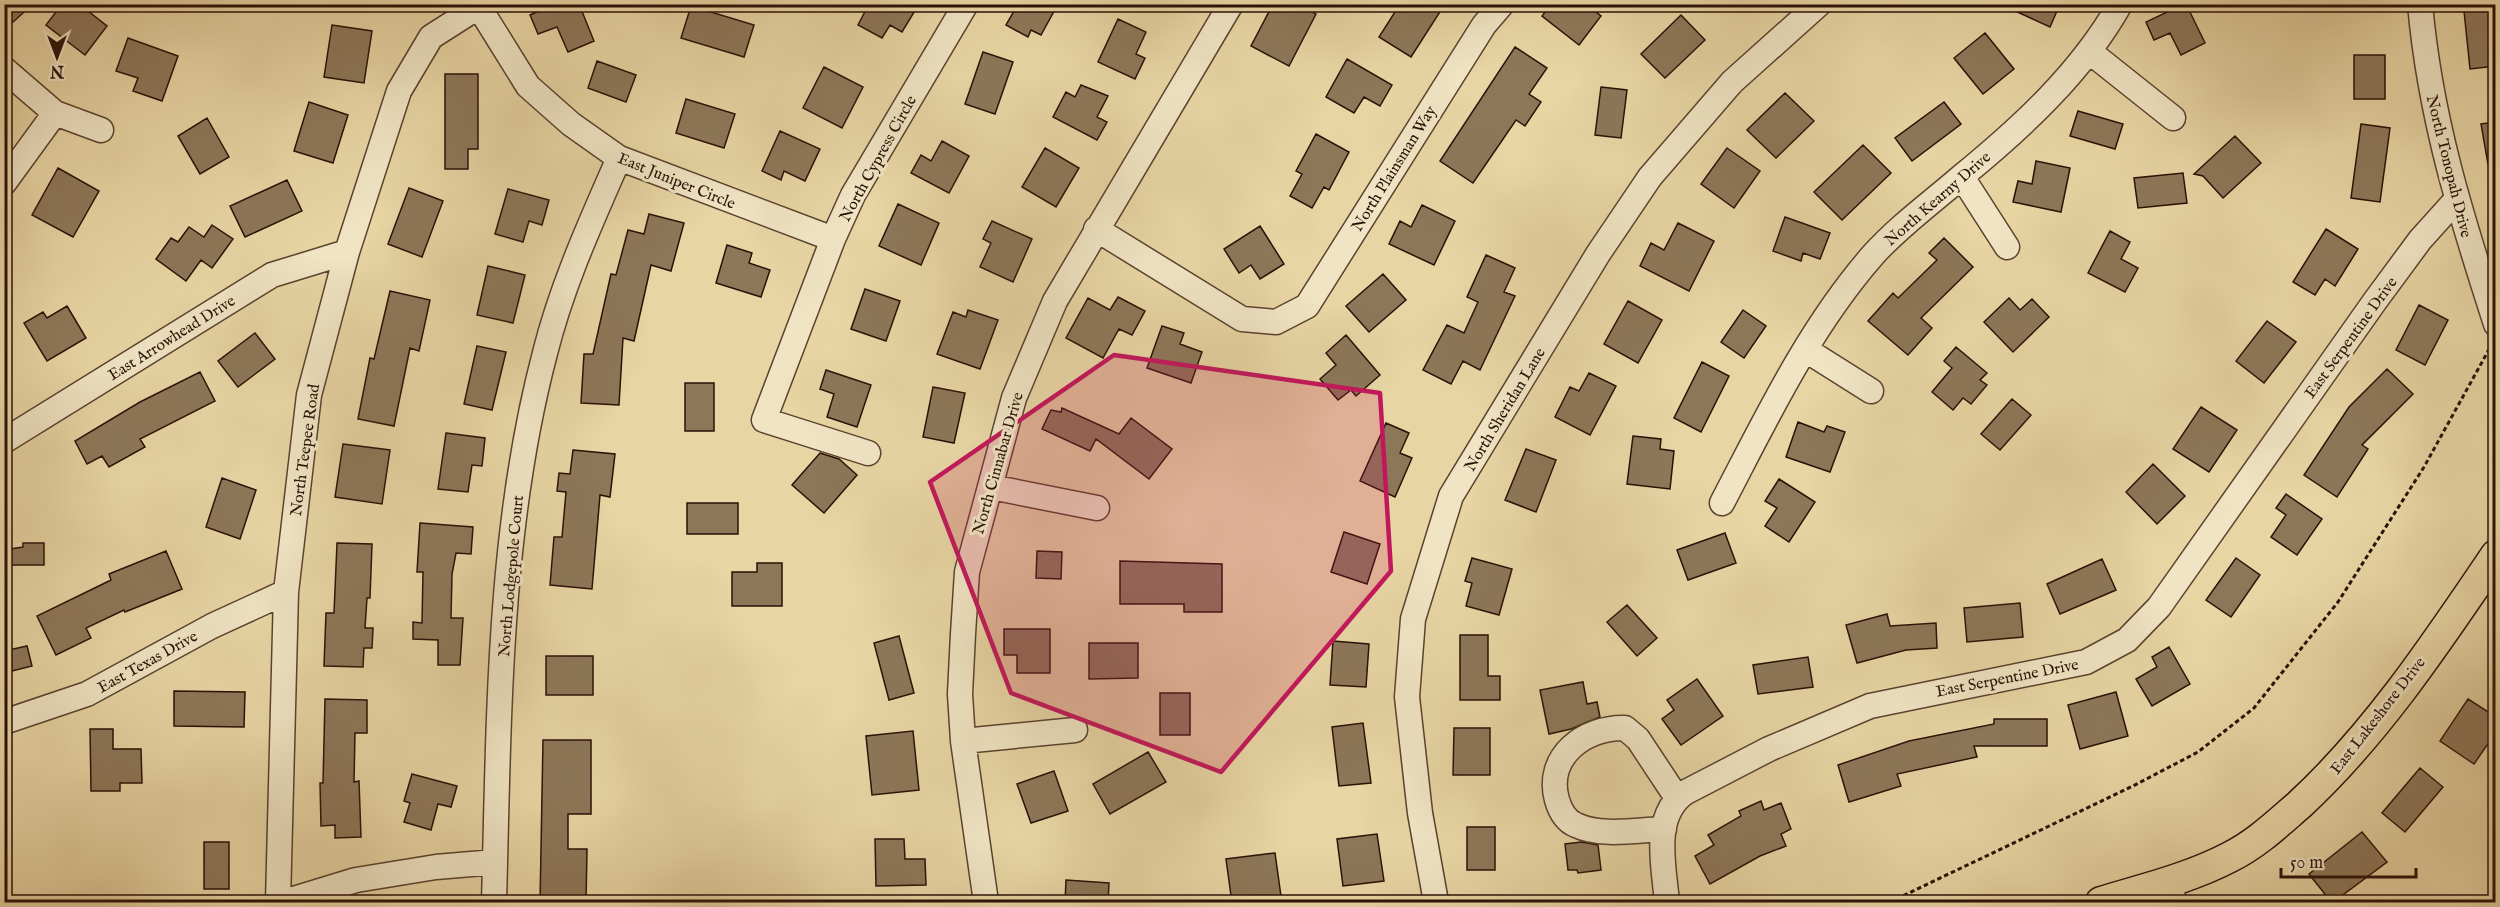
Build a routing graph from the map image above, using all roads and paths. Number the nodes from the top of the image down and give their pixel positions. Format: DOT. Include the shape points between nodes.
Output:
graph roads {
  1 [pos="966,4"];
  2 [pos="1231,4"];
  3 [pos="1502,4"];
  4 [pos="1819,4"];
  5 [pos="2120,4"];
  6 [pos="2420,4"];
  7 [pos="478,6"];
  8 [pos="2090,52"];
  9 [pos="4,69"];
  10 [pos="55,113"];
  11 [pos="2173,118"];
  12 [pos="101,130"];
  13 [pos="619,158"];
  14 [pos="1962,177"];
  15 [pos="4,183"];
  16 [pos="2456,200"];
  17 [pos="1096,229"];
  18 [pos="833,239"];
  19 [pos="2007,247"];
  20 [pos="347,252"];
  21 [pos="2496,324"];
  22 [pos="2496,337"];
  23 [pos="1806,350"];
  24 [pos="1871,391"];
  25 [pos="4,441"];
  26 [pos="868,453"];
  27 [pos="991,487"];
  28 [pos="1722,503"];
  29 [pos="1096,508"];
  30 [pos="2493,564"];
  31 [pos="286,592"];
  32 [pos="4,722"];
  33 [pos="1075,730"];
  34 [pos="963,741"];
  35 [pos="1677,798"];
  36 [pos="1664,829"];
  37 [pos="495,862"];
  38 [pos="2171,892"];
  39 [pos="278,903"];
  40 [pos="284,903"];
  41 [pos="494,903"];
  42 [pos="986,903"];
  43 [pos="1436,903"];
  44 [pos="1666,903"];
  45 [pos="1890,903"];
  46 [pos="2101,903"];
  1 -- 18 [label="street, North Cypress Circle" via="853,195"];
  2 -- 17 [label="street, North Cinnabar Drive"];
  3 -- 17 [label="street, North Plainsman Way" via="1484,25 1307,306 1276,322 1242,319"];
  4 -- 43 [label="street, North Sheridan Lane" via="1732,82 1650,177 1598,254 1452,496 1413,619 1407,697 1420,813"];
  5 -- 8 [label="street, North Kearny Drive"];
  6 -- 16 [label="street, North Tonopah Drive" via="2433,105"];
  7 -- 13 [label="street, East Juniper Circle" via="528,86 571,124"];
  7 -- 20 [label="street, North Teepee Road" via="431,37 399,91"];
  8 -- 11 [label="street"];
  8 -- 14 [label="street, North Kearny Drive" via="2044,103"];
  9 -- 10 [label="street"];
  10 -- 12 [label="street"];
  10 -- 15 [label="street"];
  13 -- 18 [label="street, East Juniper Circle"];
  13 -- 37 [label="street, North Lodgepole Court" via="575,258 545,353 520,474 511,529"];
  14 -- 19 [label="street"];
  14 -- 23 [label="street, North Kearny Drive" via="1912,216 1872,256"];
  16 -- 21 [label="street, North Tonopah Drive"];
  16 -- 35 [label="street, East Serpentine Drive" via="2420,240 2375,301 2159,607 2127,640 2086,662 1870,706 1769,749"];
  17 -- 27 [label="street, North Cinnabar Drive" via="1055,301 1014,398"];
  18 -- 26 [label="street, North Cypress Circle" via="764,420"];
  20 -- 25 [label="street, East Arrowhead Drive" via="272,275"];
  20 -- 31 [label="street, North Teepee Road" via="309,395"];
  22 -- 45 [label="path" via="2424,467 2338,602 2254,708 2189,757"];
  23 -- 24 [label="street"];
  23 -- 28 [label="street, North Kearny Drive"];
  27 -- 29 [label="street"];
  27 -- 34 [label="street, North Cinnabar Drive" via="967,572 960,694"];
  30 -- 38 [label="main road, East Lakeshore Drive" via="2380,716 2330,776 2260,839"];
  31 -- 32 [label="street, East Texas Drive" via="212,626 87,694"];
  31 -- 39 [label="street, North Teepee Road"];
  33 -- 34 [label="street"];
  34 -- 42 [label="street, North Cinnabar Drive"];
  35 -- 36 [label="street" via="1666,816"];
  35 -- 36 [label="street" via="1638,739 1625,728 1608,729 1579,742 1558,762 1554,789 1558,805 1569,821 1606,830"];
  36 -- 44 [label="street"];
  37 -- 40 [label="street" via="356,880"];
  37 -- 41 [label="street, North Lodgepole Court"];
  38 -- 46 [label="main road, East Lakeshore Drive"];
}
